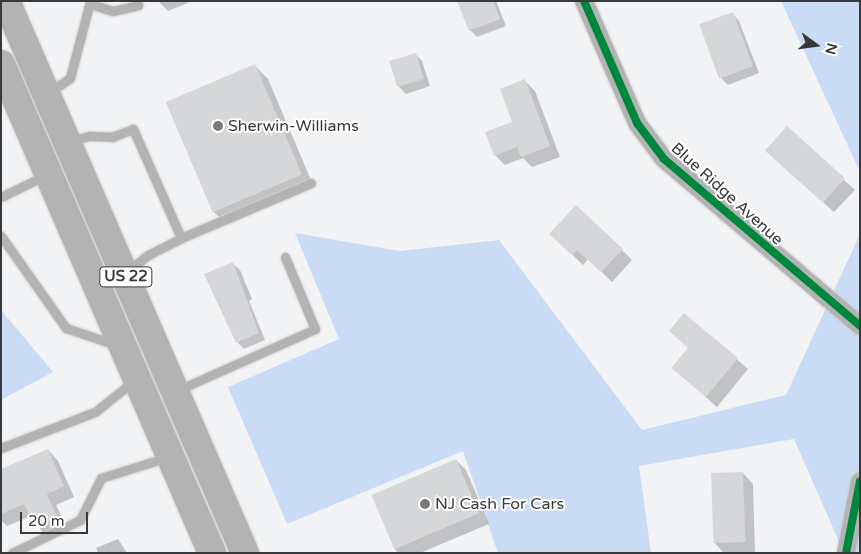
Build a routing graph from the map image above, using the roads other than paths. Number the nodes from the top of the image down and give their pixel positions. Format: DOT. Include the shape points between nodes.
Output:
graph roads {
  1 [pos="6,1"];
  2 [pos="584,1"];
  3 [pos="91,3"];
  4 [pos="138,5"];
  5 [pos="1,64"];
  6 [pos="46,94"];
  7 [pos="67,142"];
  8 [pos="49,174"];
  9 [pos="312,183"];
  10 [pos="1,197"];
  11 [pos="1,236"];
  12 [pos="181,238"];
  13 [pos="285,257"];
  14 [pos="124,274"];
  15 [pos="860,326"];
  16 [pos="124,347"];
  17 [pos="137,378"];
  18 [pos="175,391"];
  19 [pos="1,448"];
  20 [pos="170,456"];
  21 [pos="860,481"];
  22 [pos="207,551"];
  23 [pos="12,553"];
  24 [pos="245,553"];
  25 [pos="846,553"];
  1 -- 6 [label="highway, US 22"];
  2 -- 15 [label="street, Blue Ridge Avenue" via="637,123 664,159"];
  3 -- 4 [label="lane" via="113,11"];
  3 -- 6 [label="lane" via="70,78"];
  5 -- 8 [label="highway, US 22"];
  6 -- 7 [label="highway, US 22"];
  7 -- 12 [label="lane" via="89,136 112,137 133,128"];
  7 -- 14 [label="highway, US 22"];
  8 -- 10 [label="lane"];
  8 -- 16 [label="highway, US 22"];
  9 -- 12 [label="lane"];
  11 -- 16 [label="lane" via="66,328"];
  12 -- 14 [label="lane" via="148,255"];
  13 -- 18 [label="lane" via="315,330"];
  14 -- 18 [label="highway, US 22"];
  16 -- 17 [label="highway, US 22"];
  17 -- 19 [label="lane" via="95,412"];
  17 -- 20 [label="highway, US 22"];
  18 -- 24 [label="highway, US 22"];
  20 -- 22 [label="highway, US 22"];
  20 -- 23 [label="lane" via="101,478 80,520"];
  21 -- 25 [label="street"];
}
